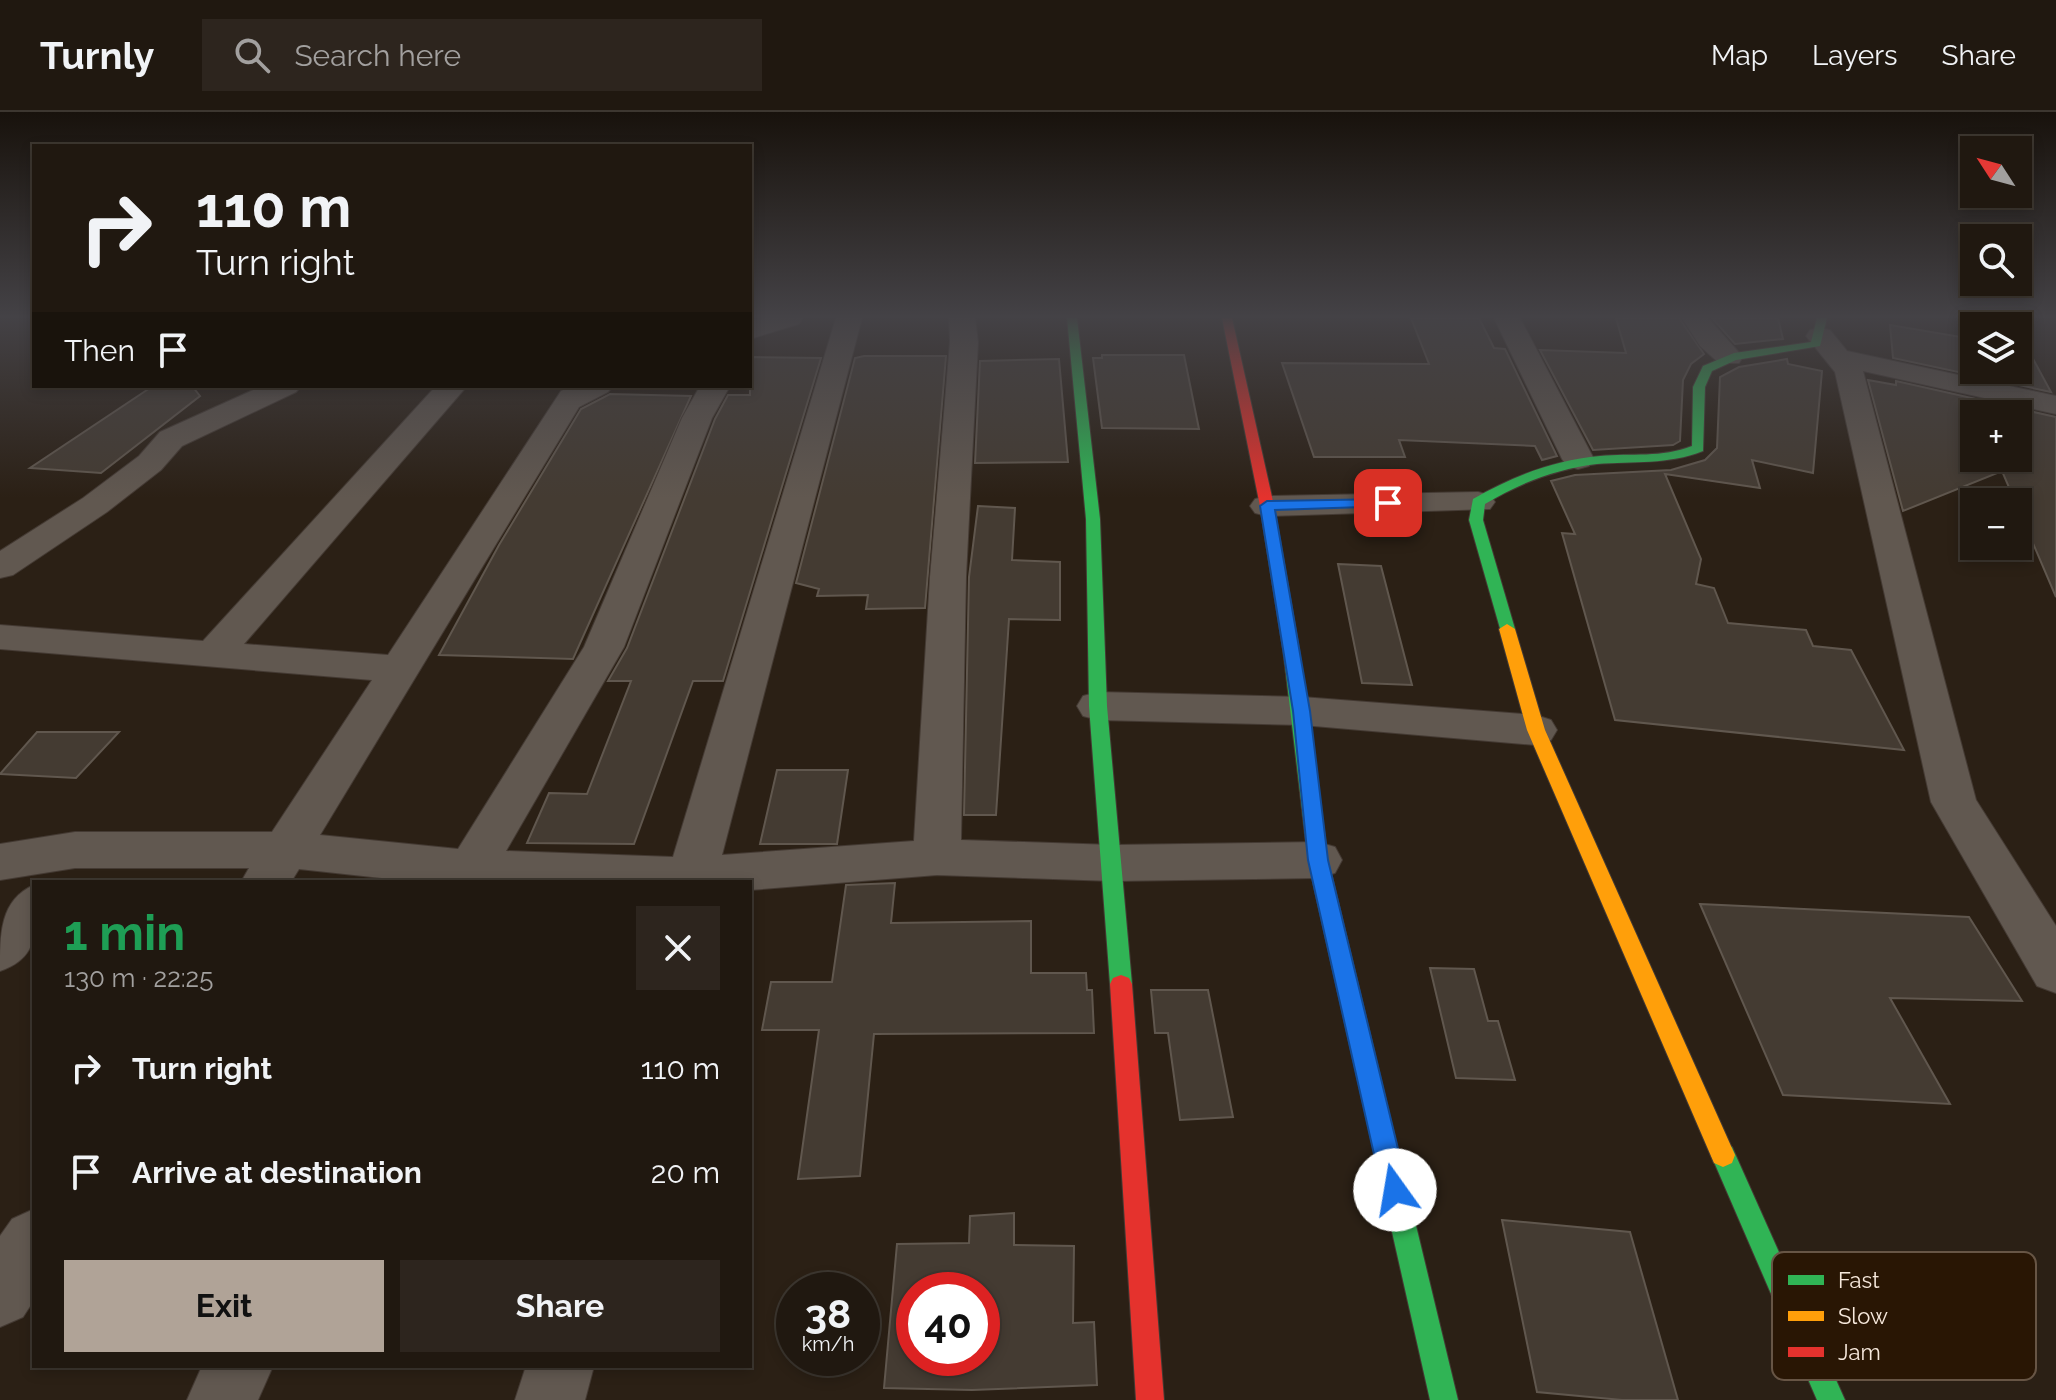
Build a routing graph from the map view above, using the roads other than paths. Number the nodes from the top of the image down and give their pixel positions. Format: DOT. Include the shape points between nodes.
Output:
graph roads {
  1 [pos="832,378"];
  2 [pos="962,378"];
  3 [pos="1078,378"];
  4 [pos="1240,378"];
  5 [pos="1537,378"];
  6 [pos="1702,378"];
  7 [pos="1851,378"];
  8 [pos="1965,378"];
  9 [pos="232,388"];
  10 [pos="450,388"];
  11 [pos="593,388"];
  12 [pos="714,388"];
  13 [pos="272,392"];
  14 [pos="2056,405"];
  15 [pos="1578,459"];
  16 [pos="1478,502"];
  17 [pos="1267,506"];
  18 [pos="0,567"];
  19 [pos="0,637"];
  20 [pos="213,654"];
  21 [pos="401,669"];
  22 [pos="1098,706"];
  23 [pos="1302,711"];
  24 [pos="1536,730"];
  25 [pos="937,857"];
  26 [pos="1318,860"];
  27 [pos="0,862"];
  28 [pos="1113,863"];
  29 [pos="63,866"];
  30 [pos="276,866"];
  31 [pos="469,876"];
  32 [pos="691,879"];
  33 [pos="32,908"];
  34 [pos="0,950"];
  35 [pos="2056,971"];
  36 [pos="32,1244"];
  37 [pos="1772,1266"];
  38 [pos="0,1294"];
  39 [pos="238,1368"];
  40 [pos="559,1368"];
  41 [pos="1822,1380"];
  42 [pos="222,1400"];
  43 [pos="550,1400"];
  44 [pos="1150,1400"];
  45 [pos="1444,1400"];
  46 [pos="1831,1400"];
  1 -- 32 [label="street"];
  2 -- 25 [label="street"];
  3 -- 22 [label="street" via="1093,519"];
  4 -- 17 [label="street"];
  5 -- 15 [label="street"];
  6 -- 15 [label="street" via="1698,448 1680,457"];
  7 -- 35 [label="street" via="1954,802"];
  8 -- 14 [label="street"];
  9 -- 13 [label="street"];
  10 -- 20 [label="street"];
  11 -- 21 [label="street" via="565,405"];
  12 -- 31 [label="street" via="604,647"];
  13 -- 18 [label="street" via="171,439 150,463 95,505"];
  15 -- 16 [label="street" via="1501,486"];
  16 -- 17 [label="street"];
  16 -- 24 [label="street" via="1476,520"];
  17 -- 23 [label="street"];
  19 -- 20 [label="street"];
  20 -- 21 [label="street"];
  21 -- 30 [label="street"];
  22 -- 23 [label="street"];
  22 -- 28 [label="street"];
  23 -- 24 [label="street"];
  23 -- 26 [label="street"];
  24 -- 37 [label="street"];
  25 -- 28 [label="street"];
  25 -- 32 [label="street"];
  26 -- 28 [label="street"];
  26 -- 45 [label="street"];
  27 -- 29 [label="street"];
  28 -- 44 [label="street"];
  29 -- 30 [label="street"];
  30 -- 31 [label="street"];
  31 -- 32 [label="street"];
  33 -- 34 [label="street"];
  36 -- 38 [label="street"];
  39 -- 42 [label="street"];
  40 -- 43 [label="street"];
  41 -- 46 [label="street"];
}
